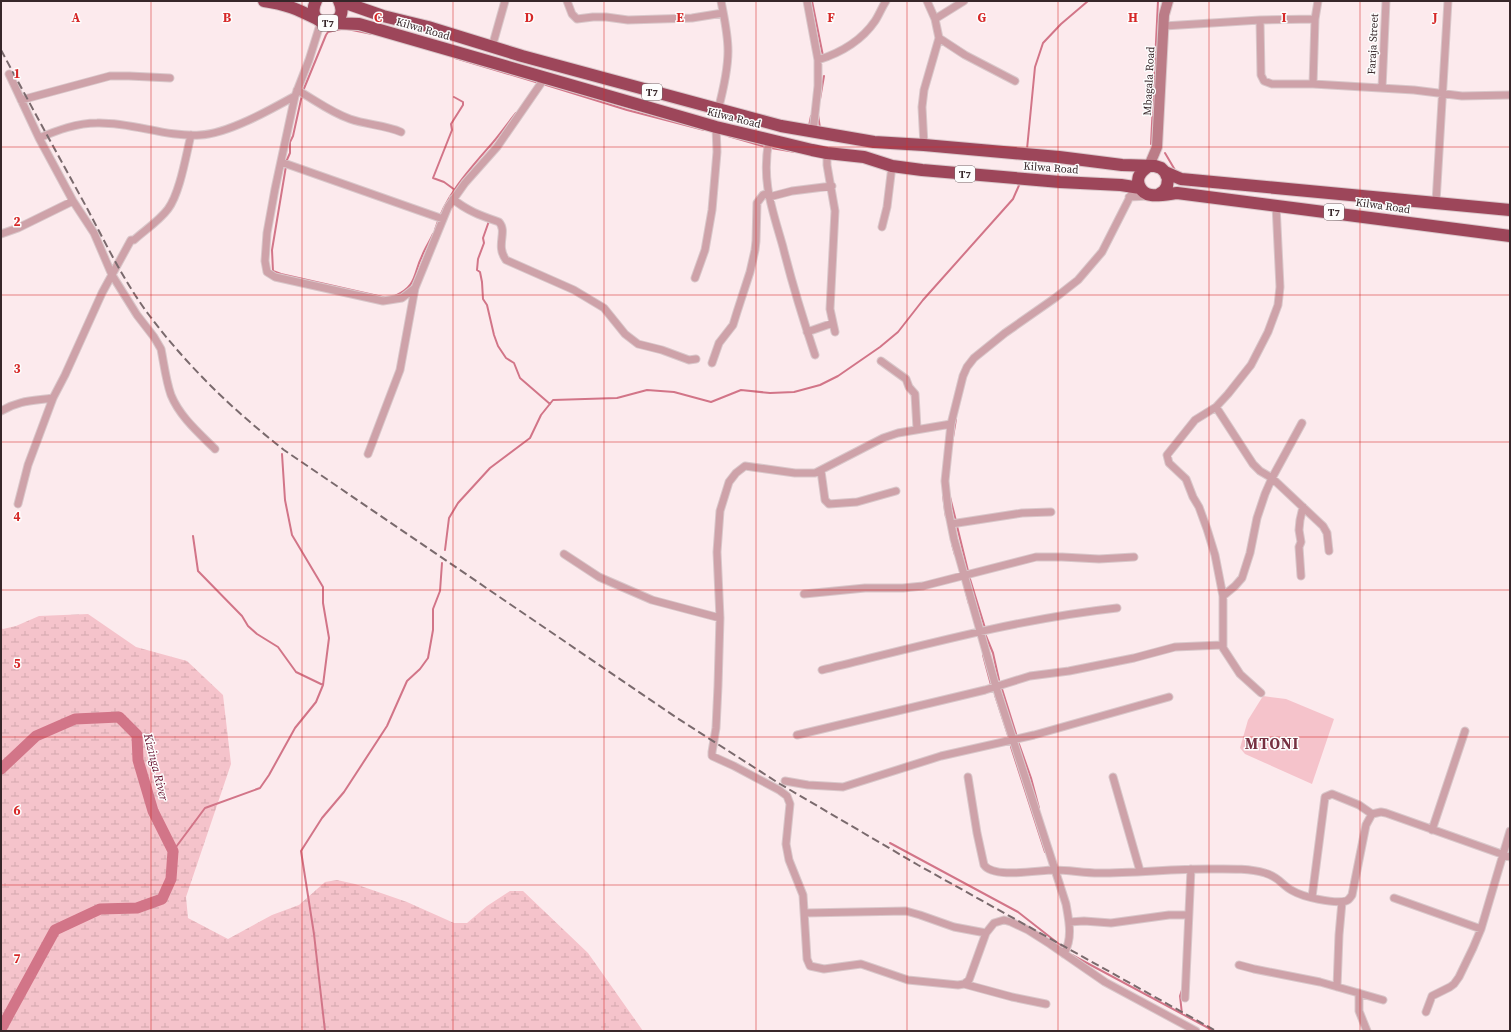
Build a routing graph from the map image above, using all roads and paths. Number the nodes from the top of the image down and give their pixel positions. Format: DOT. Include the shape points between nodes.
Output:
graph roads {
  1 [pos="264,1"];
  2 [pos="316,1"];
  3 [pos="339,1"];
  4 [pos="505,1"];
  5 [pos="567,1"];
  6 [pos="721,1"];
  7 [pos="806,1"];
  8 [pos="886,1"];
  9 [pos="927,1"];
  10 [pos="964,1"];
  11 [pos="1161,1"];
  12 [pos="1168,1"];
  13 [pos="1318,1"];
  14 [pos="1386,1"];
  15 [pos="1448,1"];
  16 [pos="723,13"];
  17 [pos="1164,15"];
  18 [pos="935,19"];
  19 [pos="1316,19"];
  20 [pos="1260,20"];
  21 [pos="323,22"];
  22 [pos="1164,26"];
  23 [pos="939,38"];
  24 [pos="492,47"];
  25 [pos="818,60"];
  26 [pos="9,74"];
  27 [pos="170,78"];
  28 [pos="544,79"];
  29 [pos="1016,81"];
  30 [pos="1314,84"];
  31 [pos="1382,88"];
  32 [pos="296,93"];
  33 [pos="1443,93"];
  34 [pos="1510,95"];
  35 [pos="21,100"];
  36 [pos="718,110"];
  37 [pos="716,127"];
  38 [pos="401,132"];
  39 [pos="813,132"];
  40 [pos="191,136"];
  41 [pos="39,138"];
  42 [pos="769,140"];
  43 [pos="924,145"];
  44 [pos="1157,147"];
  45 [pos="827,153"];
  46 [pos="281,162"];
  47 [pos="892,166"];
  48 [pos="1148,166"];
  49 [pos="1165,172"];
  50 [pos="832,186"];
  51 [pos="1135,191"];
  52 [pos="768,195"];
  53 [pos="1154,195"];
  54 [pos="453,199"];
  55 [pos="73,201"];
  56 [pos="1436,202"];
  57 [pos="1276,205"];
  58 [pos="1510,210"];
  59 [pos="443,219"];
  60 [pos="882,227"];
  61 [pos="1,234"];
  62 [pos="1510,236"];
  63 [pos="112,275"];
  64 [pos="695,278"];
  65 [pos="415,288"];
  66 [pos="833,323"];
  67 [pos="807,332"];
  68 [pos="836,332"];
  69 [pos="814,355"];
  70 [pos="696,359"];
  71 [pos="881,362"];
  72 [pos="712,363"];
  73 [pos="53,398"];
  74 [pos="1216,407"];
  75 [pos="1,411"];
  76 [pos="1302,423"];
  77 [pos="951,424"];
  78 [pos="917,429"];
  79 [pos="215,449"];
  80 [pos="368,454"];
  81 [pos="821,471"];
  82 [pos="1272,478"];
  83 [pos="896,492"];
  84 [pos="18,504"];
  85 [pos="1303,506"];
  86 [pos="1051,512"];
  87 [pos="951,524"];
  88 [pos="1329,551"];
  89 [pos="564,554"];
  90 [pos="1134,557"];
  91 [pos="965,576"];
  92 [pos="1301,576"];
  93 [pos="804,594"];
  94 [pos="1223,596"];
  95 [pos="1117,608"];
  96 [pos="720,618"];
  97 [pos="981,630"];
  98 [pos="1222,646"];
  99 [pos="822,670"];
  100 [pos="996,686"];
  101 [pos="1261,693"];
  102 [pos="1169,697"];
  103 [pos="1465,731"];
  104 [pos="797,735"];
  105 [pos="1013,740"];
  106 [pos="968,777"];
  107 [pos="1113,777"];
  108 [pos="785,781"];
  109 [pos="1372,814"];
  110 [pos="1432,830"];
  111 [pos="1510,831"];
  112 [pos="1506,856"];
  113 [pos="1191,869"];
  114 [pos="1055,870"];
  115 [pos="1140,871"];
  116 [pos="1312,897"];
  117 [pos="1394,898"];
  118 [pos="1342,902"];
  119 [pos="805,912"];
  120 [pos="1188,915"];
  121 [pos="1069,922"];
  122 [pos="1481,929"];
  123 [pos="986,933"];
  124 [pos="1064,954"];
  125 [pos="1239,965"];
  126 [pos="964,984"];
  127 [pos="1337,987"];
  128 [pos="1359,993"];
  129 [pos="1185,998"];
  130 [pos="1383,1000"];
  131 [pos="1046,1004"];
  132 [pos="1426,1012"];
  133 [pos="1196,1031"];
  134 [pos="1367,1031"];
  1 -- 21 [label="highway, Kilwa Road / T7" via="295,7"];
  2 -- 21 [label="highway, T7" via="313,10"];
  3 -- 21 [label="highway, T7" via="341,15 335,22"];
  3 -- 24 [label="highway, Kilwa Road / T7"];
  4 -- 24 [label="street"];
  5 -- 16 [label="street" via="577,19 692,18"];
  6 -- 16 [label="street"];
  7 -- 25 [label="street"];
  8 -- 25 [label="street" via="866,32 840,51"];
  9 -- 18 [label="street"];
  10 -- 18 [label="street"];
  11 -- 17 [label="street, Mbagala Road"];
  12 -- 17 [label="street, Mbagala Road"];
  13 -- 19 [label="street"];
  14 -- 31 [label="street, Faraja Street"];
  15 -- 33 [label="street"];
  16 -- 36 [label="street" via="728,51"];
  17 -- 22 [label="street, Mbagala Road"];
  18 -- 23 [label="street"];
  19 -- 20 [label="street"];
  19 -- 30 [label="street"];
  20 -- 22 [label="street"];
  20 -- 30 [label="street" via="1264,81 1272,84"];
  21 -- 28 [label="highway, Kilwa Road / T7" via="359,24"];
  21 -- 32 [label="street"];
  22 -- 44 [label="street, Mbagala Road"];
  23 -- 29 [label="street" via="965,55"];
  23 -- 43 [label="street" via="924,90"];
  24 -- 36 [label="highway, Kilwa Road / T7"];
  25 -- 39 [label="street"];
  26 -- 35 [label="street"];
  27 -- 35 [label="street" via="110,76"];
  28 -- 37 [label="highway, Kilwa Road / T7"];
  28 -- 54 [label="street" via="497,147"];
  30 -- 31 [label="street"];
  31 -- 33 [label="street"];
  32 -- 38 [label="street" via="352,120"];
  32 -- 40 [label="street" via="223,130"];
  32 -- 46 [label="street"];
  33 -- 34 [label="street" via="1462,96"];
  33 -- 56 [label="street"];
  35 -- 41 [label="street"];
  36 -- 39 [label="highway, Kilwa Road / T7"];
  37 -- 42 [label="highway, Kilwa Road / T7"];
  37 -- 64 [label="street" via="717,152 712,210 705,250"];
  39 -- 43 [label="highway, Kilwa Road / T7" via="874,142"];
  40 -- 41 [label="street" via="97,123 68,127"];
  40 -- 63 [label="street" via="176,192 169,208 131,240"];
  41 -- 55 [label="street"];
  42 -- 45 [label="highway, Kilwa Road / T7"];
  42 -- 52 [label="street" via="766,165"];
  43 -- 48 [label="highway, Kilwa Road / T7"];
  44 -- 48 [label="street, Mbagala Road"];
  44 -- 49 [label="street, Mbagala Road"];
  45 -- 47 [label="highway, Kilwa Road / T7" via="864,157"];
  45 -- 50 [label="street"];
  46 -- 59 [label="street"];
  46 -- 65 [label="street" via="267,233 265,268 270,275 383,301 402,298"];
  47 -- 51 [label="highway, Kilwa Road / T7" via="1060,182 1121,185"];
  47 -- 60 [label="street"];
  48 -- 49 [label="highway, T7" via="1161,168"];
  48 -- 51 [label="highway" via="1140,173"];
  49 -- 53 [label="highway" via="1167,186 1164,191"];
  49 -- 56 [label="highway, Kilwa Road / T7" via="1181,179"];
  50 -- 52 [label="street"];
  50 -- 66 [label="street" via="836,220 830,303"];
  51 -- 53 [label="highway, T7"];
  51 -- 77 [label="street" via="1102,252 1078,280 974,358 963,376"];
  52 -- 67 [label="street"];
  52 -- 72 [label="street" via="763,195 757,203 755,250 733,325 719,343"];
  53 -- 57 [label="highway, Kilwa Road / T7" via="1177,193"];
  54 -- 59 [label="street"];
  54 -- 70 [label="street" via="463,208 502,225 500,248 506,260 574,290 604,308 625,334 638,344 689,360"];
  55 -- 61 [label="street"];
  55 -- 63 [label="street" via="94,233"];
  56 -- 58 [label="highway, Kilwa Road / T7"];
  57 -- 62 [label="highway, Kilwa Road / T7"];
  57 -- 74 [label="street" via="1280,287 1273,320 1251,364"];
  59 -- 65 [label="street"];
  63 -- 73 [label="street"];
  63 -- 79 [label="street" via="158,344 178,408"];
  65 -- 80 [label="street" via="400,370"];
  66 -- 67 [label="street"];
  66 -- 68 [label="street"];
  67 -- 69 [label="street"];
  71 -- 78 [label="street" via="906,379 914,394"];
  73 -- 75 [label="street" via="22,401"];
  73 -- 84 [label="street" via="28,465"];
  74 -- 82 [label="street" via="1253,464"];
  74 -- 94 [label="street" via="1195,420 1167,455 1169,463 1185,476 1199,507 1215,555"];
  76 -- 82 [label="street"];
  77 -- 78 [label="street"];
  77 -- 87 [label="street" via="946,481"];
  78 -- 81 [label="street" via="879,440"];
  81 -- 83 [label="street" via="825,500 830,504 857,502"];
  81 -- 96 [label="street" via="808,474 745,466 729,482 720,511 717,552"];
  82 -- 85 [label="street"];
  82 -- 94 [label="street" via="1257,518 1242,578"];
  85 -- 88 [label="street" via="1324,526"];
  85 -- 92 [label="street" via="1299,530"];
  86 -- 87 [label="street" via="1022,512"];
  87 -- 91 [label="street"];
  89 -- 96 [label="street" via="599,577 652,600"];
  90 -- 91 [label="street" via="1036,557"];
  91 -- 93 [label="street" via="923,586"];
  91 -- 97 [label="street"];
  94 -- 98 [label="street"];
  95 -- 97 [label="street" via="1084,611"];
  96 -- 119 [label="street" via="717,714 712,756 779,790 789,798 786,844 803,895"];
  97 -- 99 [label="street"];
  97 -- 100 [label="street"];
  98 -- 100 [label="street" via="1175,648 1069,671 1030,676"];
  98 -- 101 [label="street" via="1240,674"];
  100 -- 104 [label="street"];
  100 -- 105 [label="street"];
  102 -- 105 [label="street"];
  103 -- 110 [label="street"];
  105 -- 108 [label="street" via="941,756 842,787"];
  105 -- 114 [label="street"];
  106 -- 114 [label="street" via="985,866 998,872 1013,873"];
  107 -- 115 [label="street"];
  109 -- 110 [label="street" via="1386,813"];
  109 -- 116 [label="street" via="1359,805 1332,794 1325,797"];
  109 -- 118 [label="street" via="1366,825 1352,895 1347,901"];
  110 -- 112 [label="street"];
  111 -- 112 [label="street"];
  112 -- 122 [label="street"];
  113 -- 115 [label="street"];
  113 -- 116 [label="street" via="1259,871 1274,876 1291,890"];
  113 -- 120 [label="street"];
  114 -- 115 [label="street" via="1090,873"];
  114 -- 121 [label="street"];
  116 -- 118 [label="street"];
  117 -- 122 [label="street"];
  118 -- 127 [label="street"];
  119 -- 123 [label="street" via="906,911 954,927"];
  119 -- 126 [label="street" via="807,959 808,965 813,968 861,964 908,980"];
  120 -- 121 [label="street" via="1111,923"];
  120 -- 129 [label="street"];
  121 -- 124 [label="street" via="1069,940"];
  122 -- 132 [label="street" via="1459,977 1450,988 1432,996"];
  123 -- 124 [label="street" via="994,923 1004,920 1028,930"];
  123 -- 126 [label="street" via="973,971"];
  124 -- 133 [label="street" via="1106,982"];
  125 -- 127 [label="street"];
  126 -- 131 [label="street"];
  127 -- 128 [label="street"];
  128 -- 130 [label="street"];
  128 -- 134 [label="street" via="1359,1011"];
}
